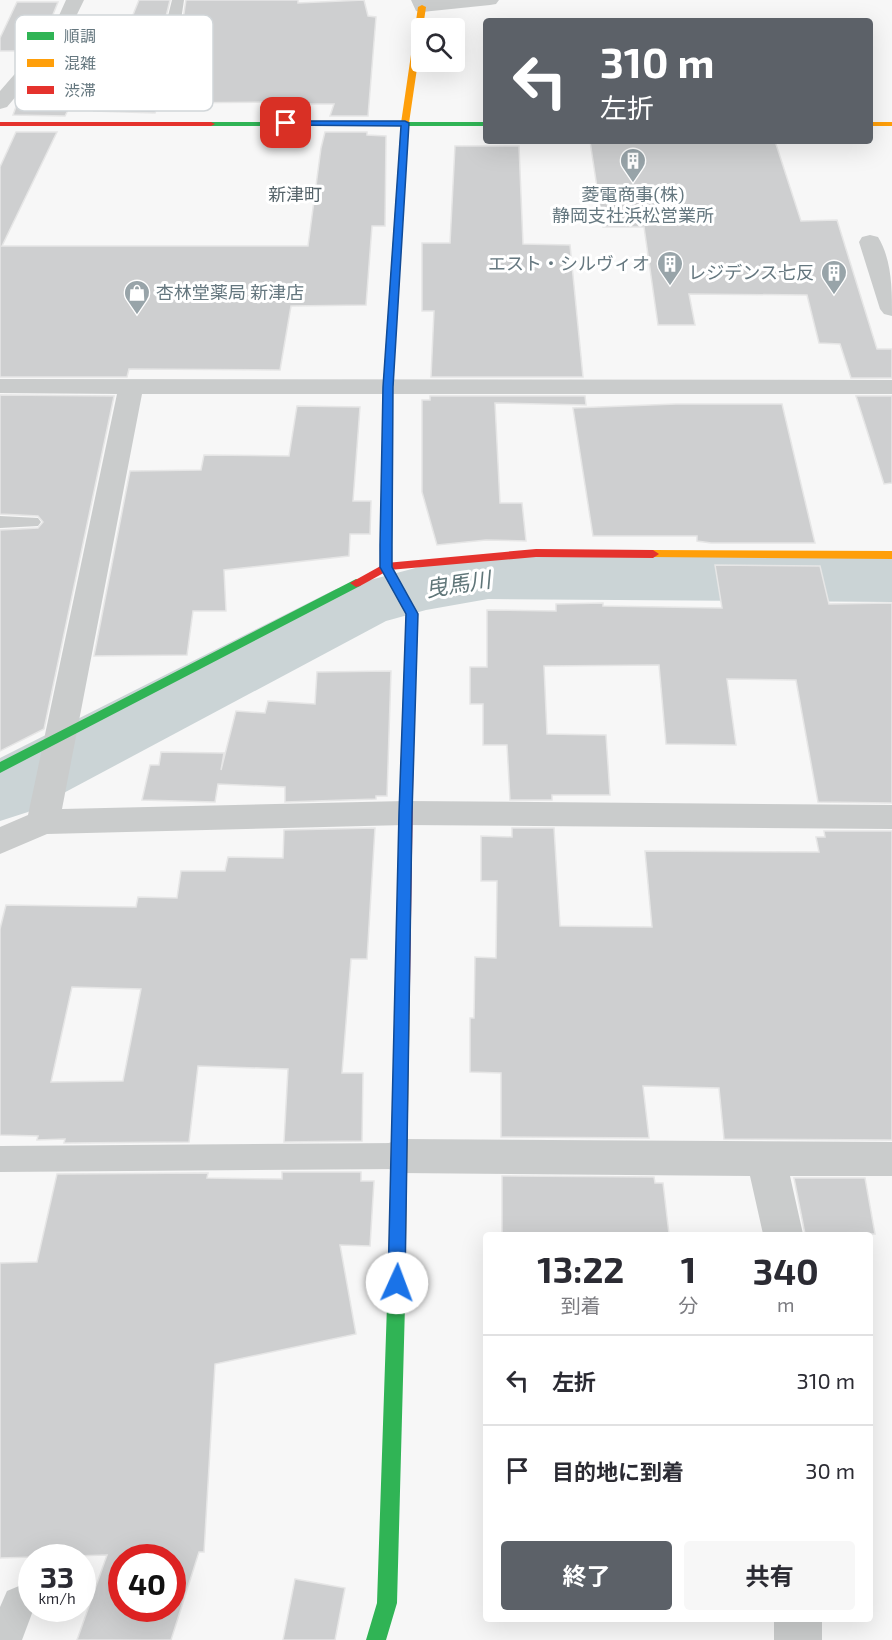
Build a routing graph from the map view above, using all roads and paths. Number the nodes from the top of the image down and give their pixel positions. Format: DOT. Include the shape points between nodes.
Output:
graph roads {
  1 [pos="75,0"];
  2 [pos="178,0"];
  3 [pos="490,0"];
  4 [pos="421,3"];
  5 [pos="68,15"];
  6 [pos="175,15"];
  7 [pos="15,86"];
  8 [pos="0,103"];
  9 [pos="0,123"];
  10 [pos="405,123"];
  11 [pos="483,123"];
  12 [pos="873,124"];
  13 [pos="892,124"];
  14 [pos="870,242"];
  15 [pos="892,309"];
  16 [pos="0,386"];
  17 [pos="131,386"];
  18 [pos="388,387"];
  19 [pos="892,387"];
  20 [pos="0,522"];
  21 [pos="31,522"];
  22 [pos="892,555"];
  23 [pos="386,567"];
  24 [pos="59,739"];
  25 [pos="0,768"];
  26 [pos="44,809"];
  27 [pos="405,813"];
  28 [pos="892,816"];
  29 [pos="0,841"];
  30 [pos="400,1156"];
  31 [pos="766,1158"];
  32 [pos="0,1159"];
  33 [pos="892,1159"];
  34 [pos="783,1232"];
  35 [pos="18,1605"];
  36 [pos="798,1622"];
  37 [pos="4,1640"];
  38 [pos="376,1640"];
  39 [pos="798,1640"];
  1 -- 5 [label="street"];
  2 -- 6 [label="lane"];
  3 -- 4 [label="street"];
  4 -- 10 [label="street"];
  7 -- 8 [label="street"];
  9 -- 10 [label="street"];
  10 -- 11 [label="street"];
  10 -- 18 [label="street"];
  12 -- 13 [label="street"];
  14 -- 15 [label="street"];
  16 -- 17 [label="street"];
  17 -- 18 [label="street"];
  17 -- 24 [label="street"];
  18 -- 19 [label="street"];
  18 -- 23 [label="street"];
  20 -- 21 [label="lane"];
  22 -- 23 [label="street" via="536,553"];
  23 -- 24 [label="street"];
  23 -- 27 [label="street" via="412,614"];
  24 -- 25 [label="street"];
  24 -- 26 [label="street"];
  26 -- 27 [label="street"];
  26 -- 29 [label="street"];
  27 -- 28 [label="street"];
  27 -- 30 [label="street"];
  30 -- 31 [label="street"];
  30 -- 32 [label="lane"];
  30 -- 38 [label="street" via="387,1603"];
  31 -- 33 [label="street"];
  31 -- 34 [label="street"];
  35 -- 37 [label="lane"];
  36 -- 39 [label="street"];
}
